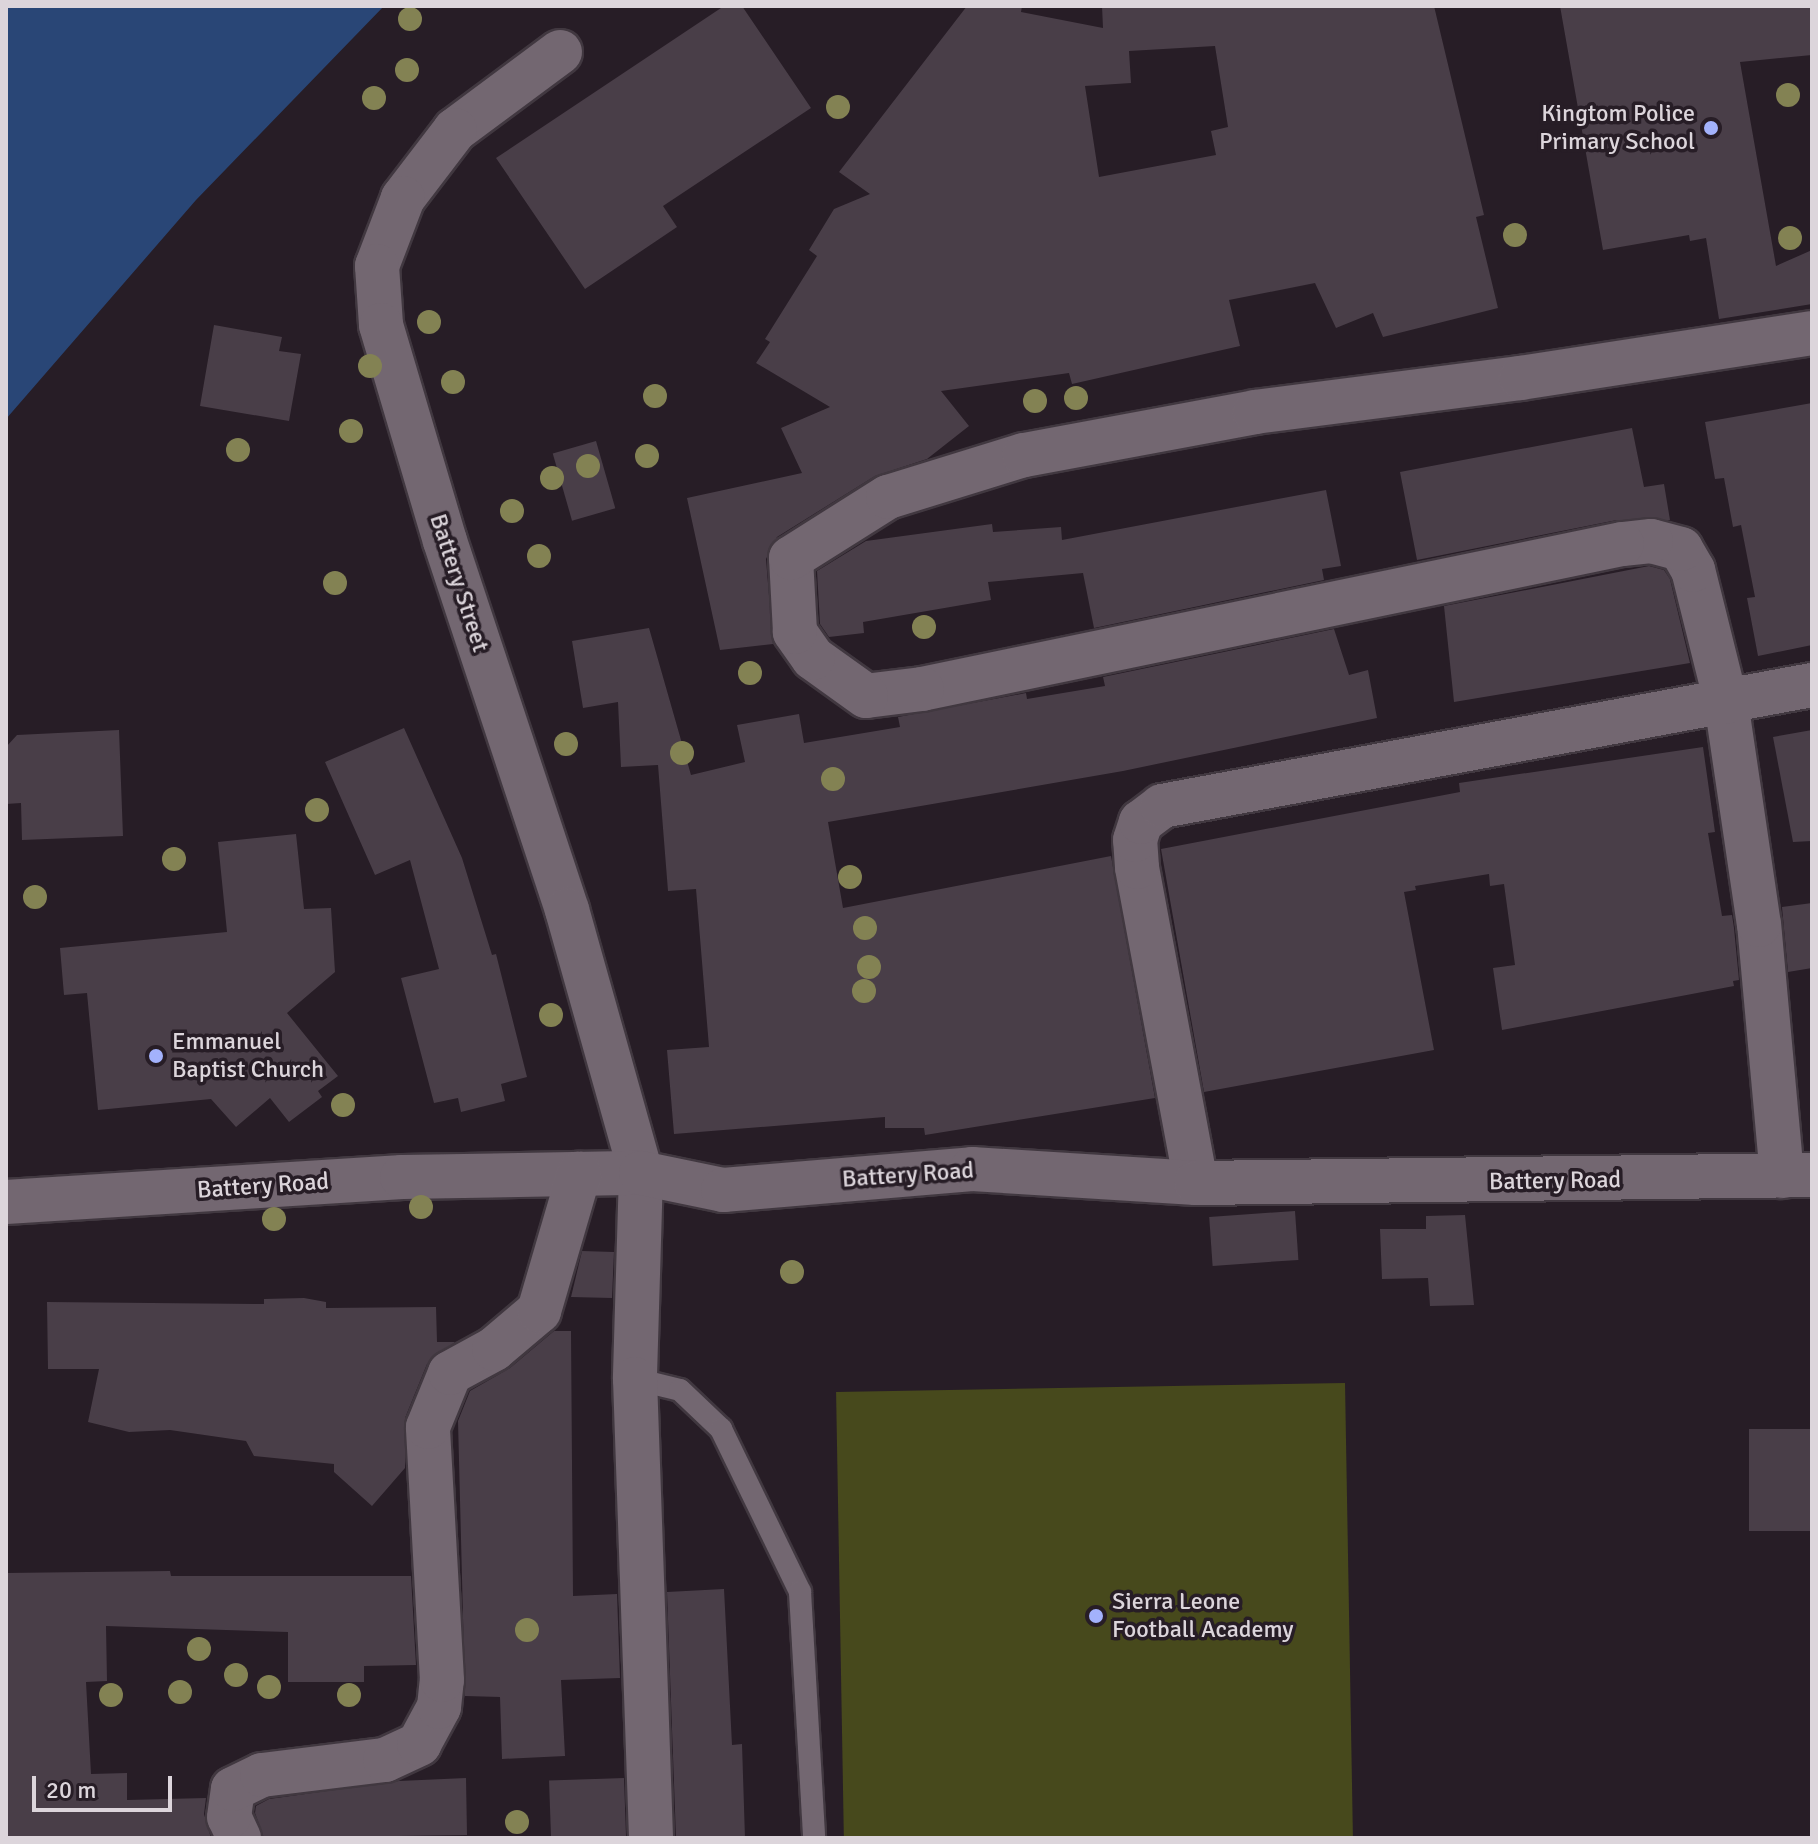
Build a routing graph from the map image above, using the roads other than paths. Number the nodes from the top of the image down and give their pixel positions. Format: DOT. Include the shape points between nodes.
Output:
graph roads {
  1 [pos="560,52"];
  2 [pos="1812,333"];
  3 [pos="1812,685"];
  4 [pos="1726,702"];
  5 [pos="641,1173"];
  6 [pos="579,1174"];
  7 [pos="1797,1175"];
  8 [pos="1196,1183"];
  9 [pos="6,1202"];
  10 [pos="635,1379"];
  11 [pos="239,1838"];
  12 [pos="651,1838"];
  13 [pos="814,1838"];
  1 -- 5 [label="street, Battery Street" via="455,130 403,198 377,266 381,325 449,554 567,910"];
  2 -- 4 [label="street" via="1255,412 1024,455 888,497 791,558 795,632 813,658 866,696 1651,541 1681,549 1693,570"];
  3 -- 4 [label="street"];
  4 -- 7 [label="street"];
  4 -- 8 [label="street" via="1162,806 1141,822 1135,840 1137,867"];
  5 -- 6 [label="street, Battery Road"];
  5 -- 8 [label="street, Battery Road" via="723,1190 972,1169"];
  5 -- 10 [label="street, Battery Street"];
  6 -- 9 [label="street, Battery Road" via="402,1177"];
  6 -- 11 [label="street" via="539,1311 494,1349 450,1373 428,1427 442,1680 434,1717 419,1744 385,1760 262,1775 233,1789 229,1817"];
  7 -- 8 [label="street, Battery Road"];
  10 -- 12 [label="street, Battery Street"];
  10 -- 13 [label="lane" via="680,1390 721,1429 800,1592"];
}
